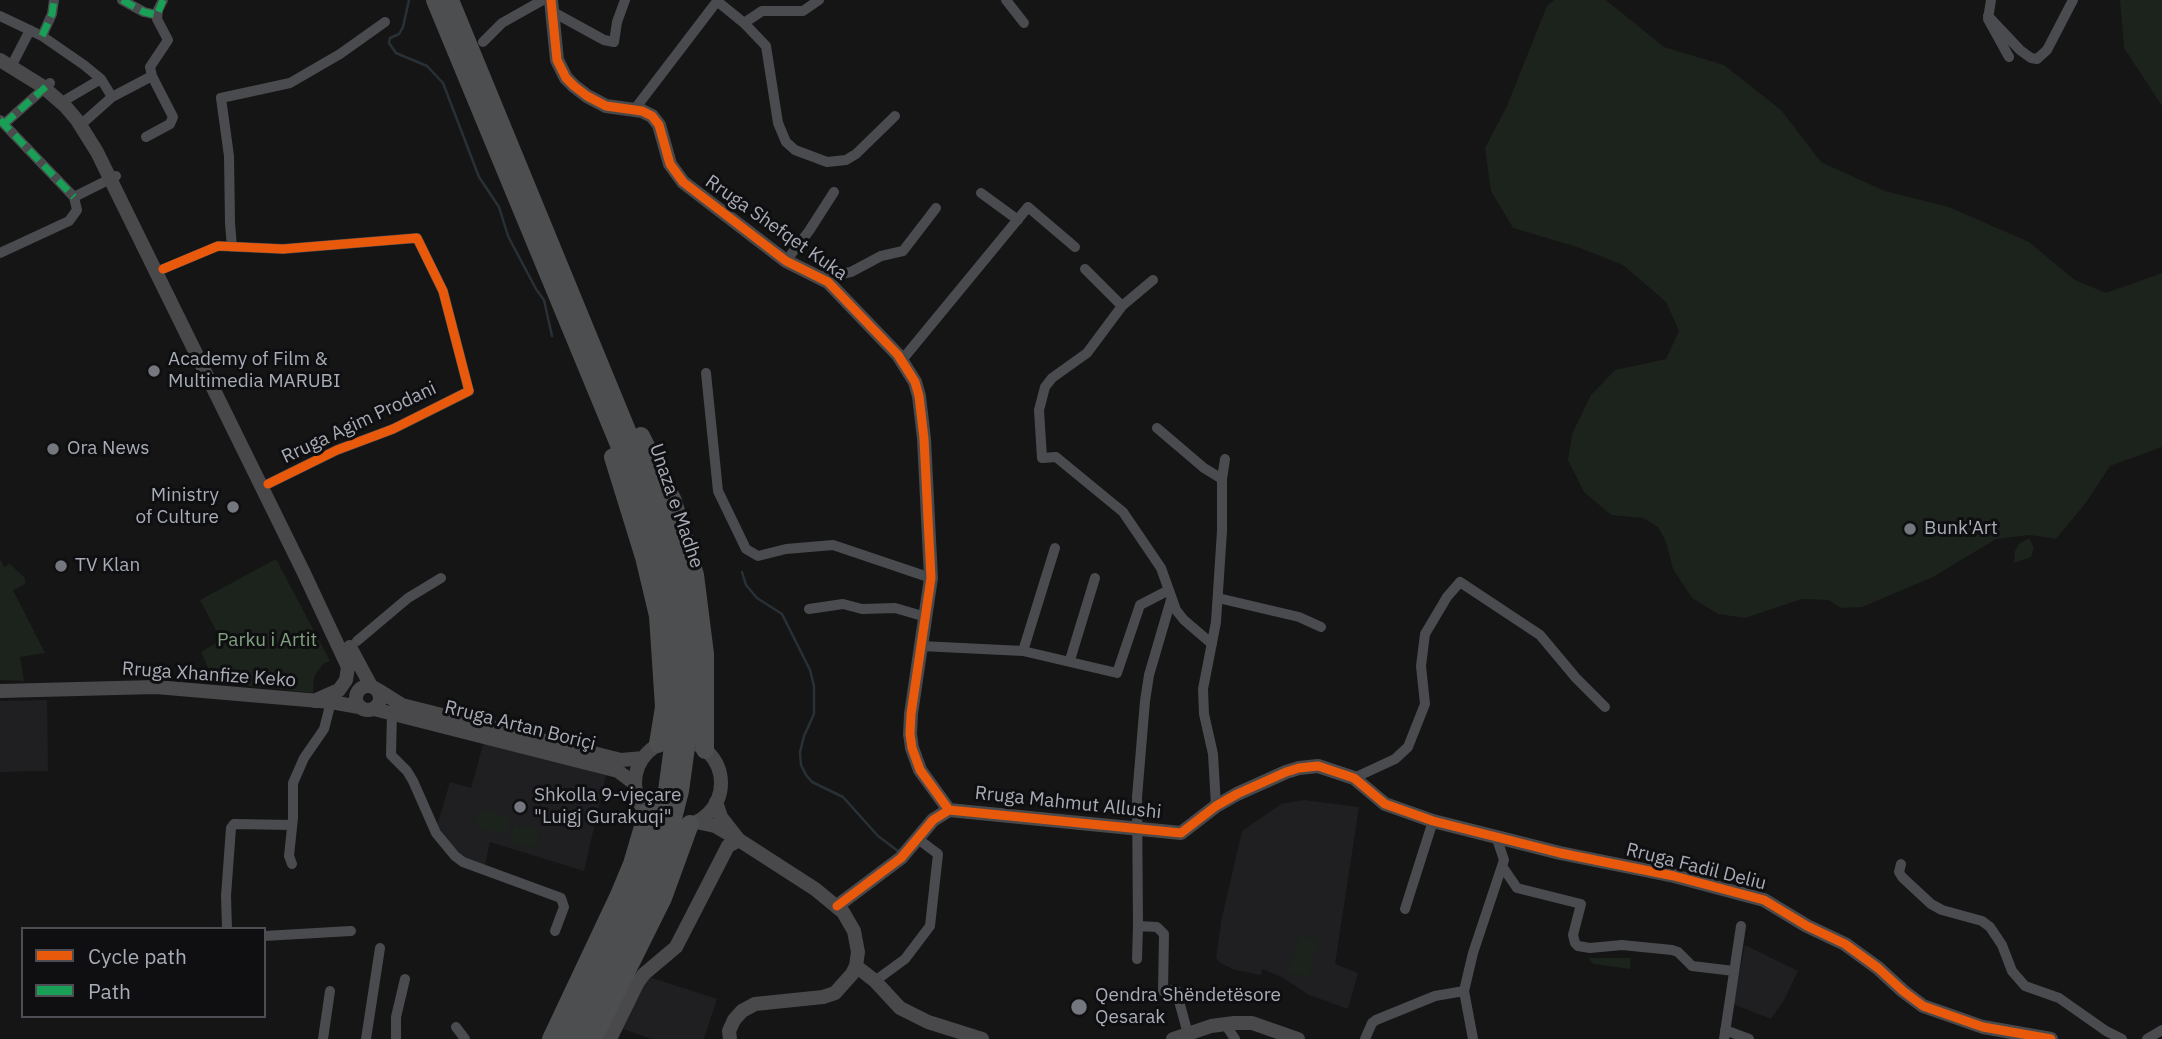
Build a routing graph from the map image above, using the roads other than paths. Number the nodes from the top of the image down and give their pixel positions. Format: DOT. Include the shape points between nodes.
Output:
graph roads {
  1 [pos="54,0"];
  2 [pos="122,0"];
  3 [pos="163,0"];
  4 [pos="428,0"];
  5 [pos="435,0"];
  6 [pos="450,0"];
  7 [pos="457,0"];
  8 [pos="543,0"];
  9 [pos="625,0"];
  10 [pos="819,0"];
  11 [pos="1006,0"];
  12 [pos="1991,0"];
  13 [pos="2073,0"];
  14 [pos="718,1"];
  15 [pos="552,6"];
  16 [pos="157,15"];
  17 [pos="0,16"];
  18 [pos="1988,16"];
  19 [pos="385,22"];
  20 [pos="744,23"];
  21 [pos="1024,23"];
  22 [pos="30,30"];
  23 [pos="42,36"];
  24 [pos="482,42"];
  25 [pos="0,53"];
  26 [pos="2009,57"];
  27 [pos="7,60"];
  28 [pos="152,76"];
  29 [pos="101,79"];
  30 [pos="47,86"];
  31 [pos="112,97"];
  32 [pos="67,99"];
  33 [pos="634,110"];
  34 [pos="895,116"];
  35 [pos="85,121"];
  36 [pos="2,122"];
  37 [pos="146,137"];
  38 [pos="504,147"];
  39 [pos="114,178"];
  40 [pos="834,192"];
  41 [pos="981,193"];
  42 [pos="74,197"];
  43 [pos="936,208"];
  44 [pos="1018,220"];
  45 [pos="232,247"];
  46 [pos="1075,247"];
  47 [pos="0,253"];
  48 [pos="786,261"];
  49 [pos="163,269"];
  50 [pos="1086,269"];
  51 [pos="818,275"];
  52 [pos="1153,280"];
  53 [pos="1122,306"];
  54 [pos="902,360"];
  55 [pos="591,362"];
  56 [pos="706,373"];
  57 [pos="1157,428"];
  58 [pos="1225,458"];
  59 [pos="1222,479"];
  60 [pos="268,484"];
  61 [pos="1055,548"];
  62 [pos="442,578"];
  63 [pos="931,578"];
  64 [pos="1095,578"];
  65 [pos="1170,595"];
  66 [pos="1218,598"];
  67 [pos="809,609"];
  68 [pos="926,617"];
  69 [pos="1321,627"];
  70 [pos="357,641"];
  71 [pos="1212,644"];
  72 [pos="921,646"];
  73 [pos="1024,651"];
  74 [pos="1070,660"];
  75 [pos="348,662"];
  76 [pos="0,691"];
  77 [pos="366,696"];
  78 [pos="314,701"];
  79 [pos="331,702"];
  80 [pos="1605,707"];
  81 [pos="391,713"];
  82 [pos="658,744"];
  83 [pos="703,748"];
  84 [pos="643,758"];
  85 [pos="1354,778"];
  86 [pos="635,784"];
  87 [pos="716,802"];
  88 [pos="1216,806"];
  89 [pos="949,810"];
  90 [pos="647,813"];
  91 [pos="1433,821"];
  92 [pos="691,823"];
  93 [pos="292,825"];
  94 [pos="1136,828"];
  95 [pos="1497,839"];
  96 [pos="743,842"];
  97 [pos="909,849"];
  98 [pos="292,864"];
  99 [pos="1901,864"];
  100 [pos="1502,866"];
  101 [pos="837,905"];
  102 [pos="1405,909"];
  103 [pos="1138,926"];
  104 [pos="1741,926"];
  105 [pos="227,927"];
  106 [pos="351,931"];
  107 [pos="555,931"];
  108 [pos="266,936"];
  109 [pos="380,948"];
  110 [pos="1137,959"];
  111 [pos="856,966"];
  112 [pos="1734,971"];
  113 [pos="405,979"];
  114 [pos="875,981"];
  115 [pos="330,991"];
  116 [pos="1464,991"];
  117 [pos="1225,1024"];
  118 [pos="2162,1030"];
  119 [pos="1983,1033"];
  120 [pos="1725,1035"];
  121 [pos="1181,1036"];
  122 [pos="323,1039"];
  123 [pos="366,1039"];
  124 [pos="396,1039"];
  125 [pos="452,1039"];
  126 [pos="465,1039"];
  127 [pos="551,1039"];
  128 [pos="563,1039"];
  129 [pos="578,1039"];
  130 [pos="593,1039"];
  131 [pos="610,1039"];
  132 [pos="730,1039"];
  133 [pos="982,1039"];
  134 [pos="1235,1039"];
  135 [pos="1298,1039"];
  136 [pos="1365,1039"];
  137 [pos="1473,1039"];
  138 [pos="1749,1039"];
  139 [pos="2051,1039"];
  140 [pos="2122,1039"];
  141 [pos="2147,1039"];
  1 -- 23 [label="street"];
  2 -- 16 [label="street"];
  3 -- 16 [label="street"];
  4 -- 38 [label="highway" via="486,140"];
  5 -- 38 [label="highway, Unaza e Madhe"];
  6 -- 38 [label="highway, Unaza e Madhe"];
  7 -- 38 [label="highway" via="509,128"];
  8 -- 24 [label="street" via="502,23"];
  9 -- 15 [label="street" via="614,42"];
  10 -- 20 [label="street" via="803,11 762,11"];
  11 -- 21 [label="street"];
  12 -- 18 [label="street"];
  13 -- 18 [label="street" via="2047,50 2037,58 2026,55"];
  14 -- 20 [label="street"];
  14 -- 33 [label="street"];
  15 -- 33 [label="main road, Rruga Shefqet Kuka" via="557,60 566,78 594,100"];
  16 -- 28 [label="street" via="167,40 152,61"];
  17 -- 22 [label="street"];
  18 -- 26 [label="street"];
  19 -- 45 [label="street" via="290,83 221,98 229,156"];
  20 -- 34 [label="street" via="766,46 778,123 786,142 796,150 827,162 846,160"];
  22 -- 23 [label="street"];
  22 -- 27 [label="street"];
  23 -- 29 [label="street"];
  25 -- 27 [label="main road"];
  27 -- 30 [label="main road"];
  28 -- 31 [label="street"];
  28 -- 37 [label="street" via="173,117 170,124"];
  29 -- 31 [label="street"];
  29 -- 32 [label="street"];
  30 -- 32 [label="main road"];
  30 -- 36 [label="street"];
  30 -- 39 [label="main road" via="77,120"];
  31 -- 35 [label="street"];
  32 -- 35 [label="main road"];
  33 -- 48 [label="main road, Rruga Shefqet Kuka" via="648,114 659,125 665,154 683,182"];
  35 -- 39 [label="main road"];
  36 -- 42 [label="street"];
  38 -- 55 [label="highway, Unaza e Madhe"];
  39 -- 42 [label="street"];
  39 -- 49 [label="main road"];
  39 -- 75 [label="main road"];
  40 -- 48 [label="street"];
  41 -- 44 [label="street"];
  42 -- 47 [label="street" via="73,218"];
  43 -- 51 [label="street" via="903,251 841,275"];
  44 -- 46 [label="street" via="1028,207"];
  44 -- 54 [label="street"];
  45 -- 49 [label="street" via="213,246"];
  45 -- 60 [label="street, Rruga Agim Prodani" via="418,238 443,291 468,391"];
  48 -- 51 [label="main road, Rruga Shefqet Kuka"];
  49 -- 60 [label="main road"];
  50 -- 53 [label="street"];
  51 -- 54 [label="main road, Rruga Shefqet Kuka"];
  52 -- 53 [label="street"];
  53 -- 65 [label="street" via="1087,353 1045,387 1039,410 1042,458 1056,457 1123,512 1161,568"];
  54 -- 63 [label="main road, Rruga Shefqet Kuka" via="915,382 922,415"];
  55 -- 82 [label="highway" via="658,616 664,707"];
  55 -- 83 [label="highway" via="658,468 685,537 705,653"];
  55 -- 128 [label="highway, Unaza e Madhe" via="665,576 676,648 676,724 667,791 644,866"];
  55 -- 129 [label="highway, Unaza e Madhe" via="660,510 687,624 691,696 680,791 666,844 638,916"];
  56 -- 63 [label="street" via="718,491 746,549 758,555 824,544 844,547"];
  57 -- 59 [label="street"];
  58 -- 59 [label="street"];
  59 -- 66 [label="street"];
  60 -- 77 [label="main road"];
  61 -- 73 [label="street"];
  62 -- 70 [label="street" via="408,598"];
  63 -- 68 [label="main road, Rruga Shefqet Kuka"];
  64 -- 74 [label="street"];
  65 -- 71 [label="street" via="1184,620"];
  65 -- 74 [label="street" via="1140,605 1117,673"];
  65 -- 94 [label="street" via="1149,675"];
  66 -- 69 [label="street" via="1299,617"];
  66 -- 71 [label="street"];
  67 -- 68 [label="street" via="842,604 895,608"];
  68 -- 72 [label="main road, Rruga Shefqet Kuka"];
  71 -- 88 [label="street" via="1203,701"];
  72 -- 73 [label="street"];
  72 -- 89 [label="main road, Rruga Shefqet Kuka" via="911,714 912,748 920,770"];
  73 -- 74 [label="street"];
  75 -- 77 [label="main road"];
  75 -- 78 [label="main road" via="343,685"];
  76 -- 78 [label="main road, Rruga Xhanfize Keko" via="156,687"];
  77 -- 79 [label="main road"];
  77 -- 81 [label="main road, Rruga Artan Boriçi"];
  77 -- 84 [label="main road, Rruga Artan Boriçi" via="621,760"];
  78 -- 79 [label="main road, Rruga Xhanfize Keko"];
  79 -- 93 [label="street" via="324,729 293,783"];
  80 -- 85 [label="street" via="1540,635 1460,582 1425,634 1421,666 1425,704 1408,747 1395,760"];
  81 -- 86 [label="main road, Rruga Artan Boriçi" via="618,771"];
  81 -- 107 [label="street" via="391,755 413,781 436,834 463,862 561,898 564,906"];
  82 -- 83 [label="main road" via="684,740"];
  82 -- 84 [label="main road"];
  83 -- 87 [label="main road" via="719,772"];
  84 -- 86 [label="main road"];
  85 -- 88 [label="main road, Rruga Mahmut Allushi" via="1325,767 1299,768"];
  85 -- 91 [label="main road, Rruga Fadil Deliu" via="1385,804"];
  86 -- 90 [label="main road"];
  87 -- 92 [label="main road" via="706,815"];
  87 -- 96 [label="main road" via="721,817"];
  88 -- 94 [label="main road, Rruga Mahmut Allushi" via="1181,832"];
  89 -- 94 [label="main road, Rruga Mahmut Allushi"];
  89 -- 97 [label="main road, Rruga Mahmut Allushi" via="933,820"];
  90 -- 92 [label="main road" via="665,824"];
  90 -- 127 [label="highway" via="624,885"];
  91 -- 95 [label="main road, Rruga Fadil Deliu"];
  91 -- 102 [label="street"];
  92 -- 96 [label="main road" via="715,826"];
  92 -- 130 [label="highway" via="663,898"];
  93 -- 98 [label="street"];
  93 -- 105 [label="street" via="234,824 231,828"];
  94 -- 103 [label="street"];
  95 -- 100 [label="street"];
  95 -- 119 [label="main road, Rruga Fadil Deliu" via="1674,876 1772,904 1845,944 1923,1006"];
  96 -- 101 [label="main road"];
  96 -- 131 [label="main road" via="728,846 676,947 638,982"];
  97 -- 101 [label="main road, Rruga Mahmut Allushi"];
  97 -- 114 [label="street" via="938,854 930,926 905,959"];
  99 -- 140 [label="street" via="1902,877 1931,904 1990,927 2012,971 2025,986 2059,999"];
  100 -- 112 [label="street" via="1517,888 1581,904 1573,935 1577,946 1672,950 1692,966"];
  100 -- 116 [label="street"];
  101 -- 111 [label="main road" via="853,931"];
  103 -- 110 [label="street"];
  103 -- 121 [label="street" via="1157,927 1164,934 1163,991 1176,990"];
  104 -- 112 [label="street"];
  106 -- 108 [label="street"];
  109 -- 123 [label="street"];
  111 -- 114 [label="main road"];
  111 -- 132 [label="main road" via="829,996 763,1002 748,1008 734,1020"];
  112 -- 120 [label="street"];
  113 -- 124 [label="street"];
  114 -- 133 [label="main road" via="900,1008"];
  115 -- 122 [label="street"];
  116 -- 136 [label="street" via="1417,1002 1372,1023"];
  116 -- 137 [label="street"];
  117 -- 121 [label="main road"];
  117 -- 134 [label="street"];
  117 -- 135 [label="main road" via="1252,1023"];
  118 -- 141 [label="street"];
  119 -- 139 [label="main road, Rruga Fadil Deliu"];
  120 -- 138 [label="street"];
  125 -- 126 [label="street" via="456,1027"];
}
